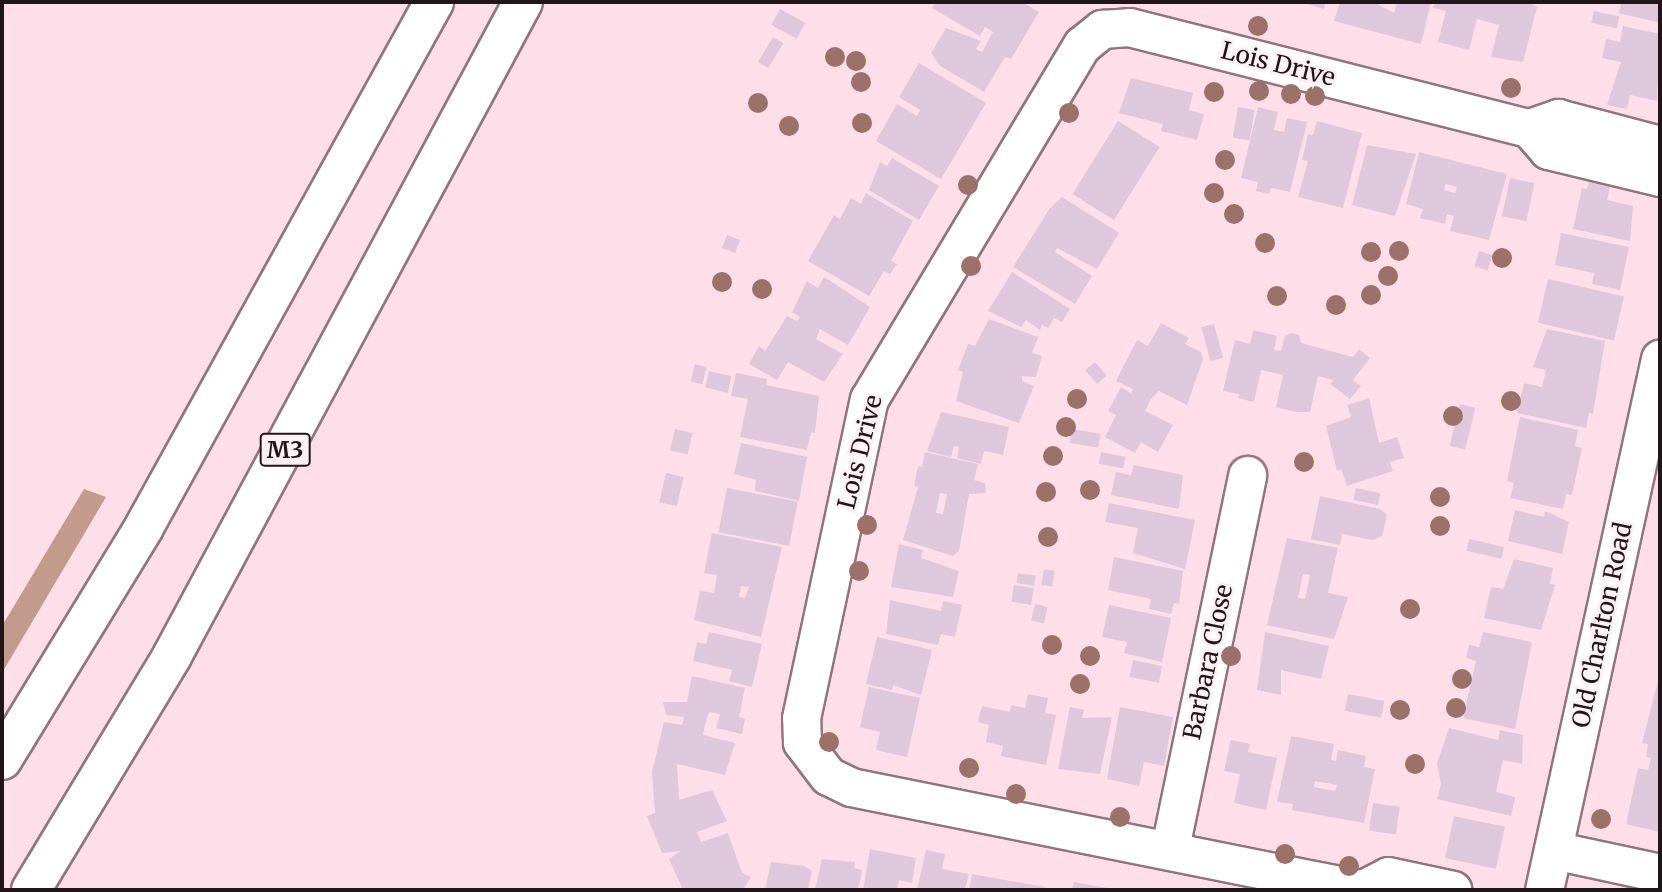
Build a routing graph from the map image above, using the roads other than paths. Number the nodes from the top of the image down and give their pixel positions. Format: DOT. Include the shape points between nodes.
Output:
graph roads {
  1 [pos="434,2"];
  2 [pos="523,2"];
  3 [pos="1529,128"];
  4 [pos="1660,145"];
  5 [pos="1660,177"];
  6 [pos="1660,359"];
  7 [pos="1247,475"];
  8 [pos="2,760"];
  9 [pos="1170,848"];
  10 [pos="1553,850"];
  11 [pos="1660,873"];
  12 [pos="31,890"];
  13 [pos="1364,890"];
  14 [pos="1453,890"];
  15 [pos="1545,890"];
  1 -- 8 [label="highway" via="144,527"];
  2 -- 12 [label="highway, M3" via="185,632"];
  3 -- 4 [label="street, Lois Drive" via="1558,118"];
  3 -- 5 [label="street, Lois Drive" via="1548,150"];
  3 -- 9 [label="street, Lois Drive" via="1129,27 1102,29 1082,45 869,399 801,718 802,742 813,760 828,776 851,787"];
  6 -- 10 [label="street, Old Charlton Road"];
  7 -- 9 [label="street, Barbara Close"];
  9 -- 13 [label="street, Lois Drive"];
  10 -- 11 [label="street"];
  10 -- 15 [label="street, Old Charlton Road"];
  13 -- 14 [label="street, Lois Drive" via="1388,876"];
}
